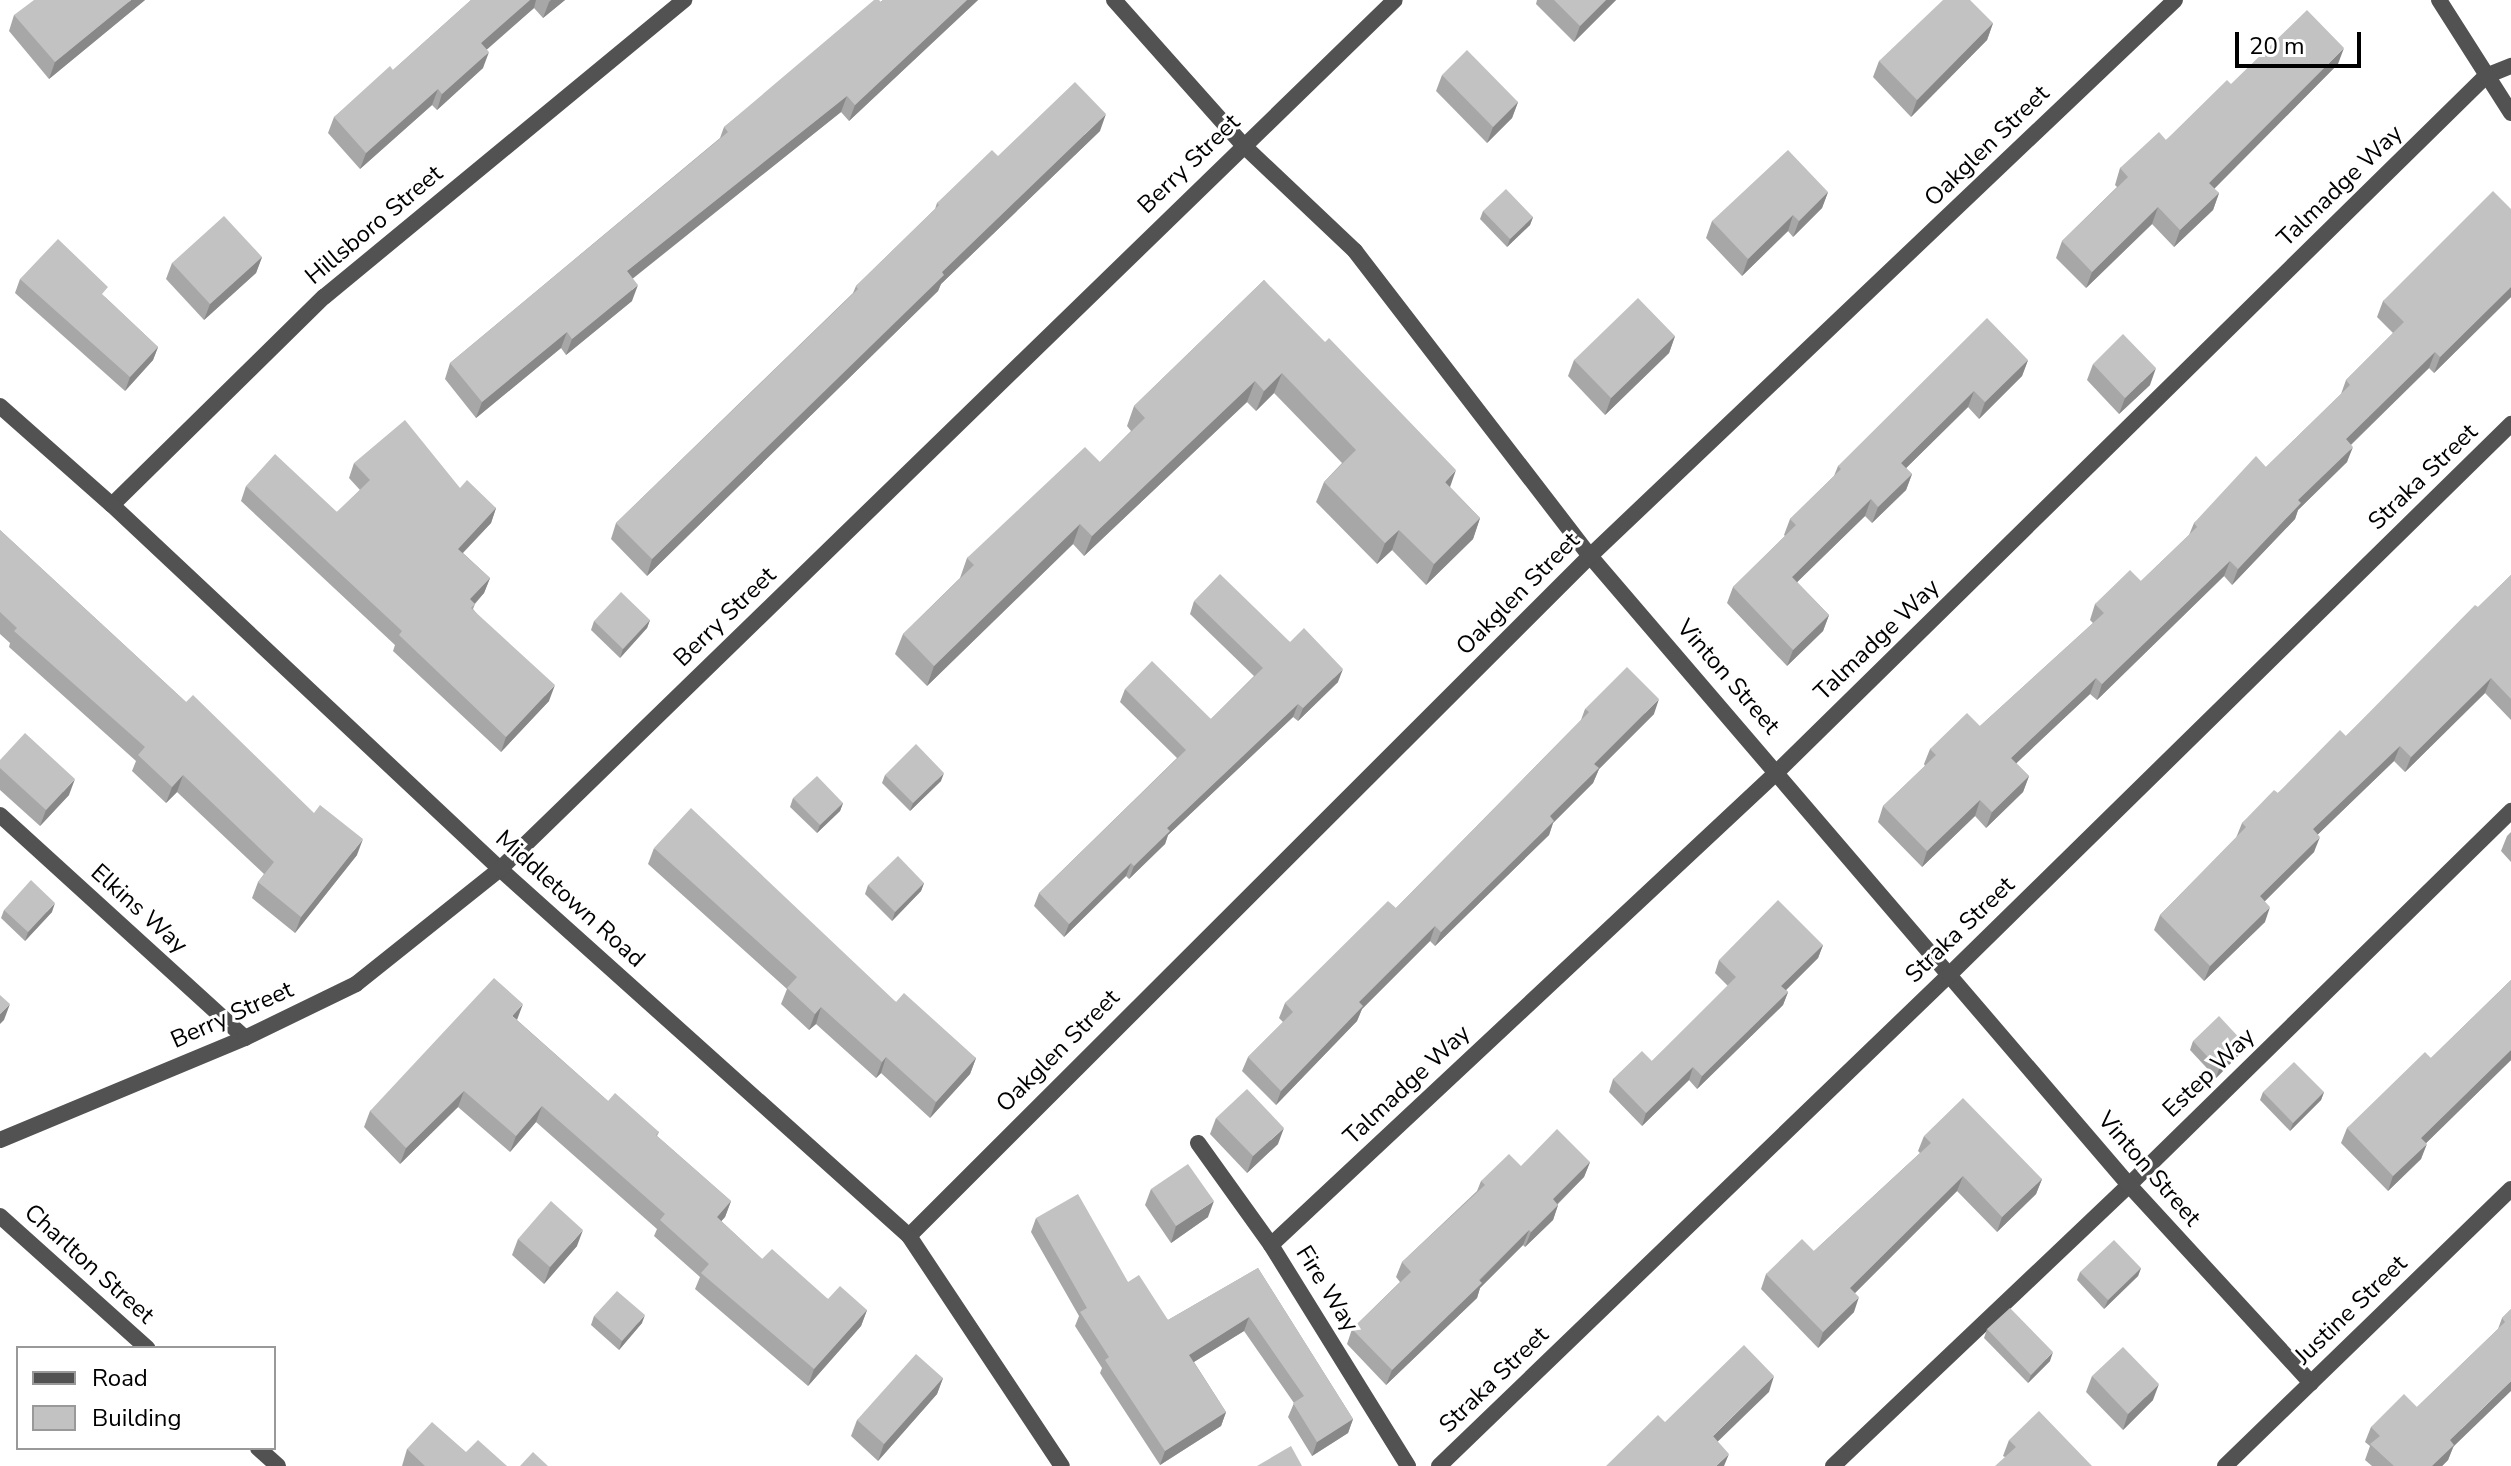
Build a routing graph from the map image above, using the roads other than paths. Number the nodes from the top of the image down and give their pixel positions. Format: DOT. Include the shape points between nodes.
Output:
graph roads {
  1 [pos="684,0"];
  2 [pos="1114,0"];
  3 [pos="1395,0"];
  4 [pos="2175,0"];
  5 [pos="2439,0"];
  6 [pos="2511,66"];
  7 [pos="2486,76"];
  8 [pos="2511,113"];
  9 [pos="1243,145"];
  10 [pos="0,406"];
  11 [pos="2511,424"];
  12 [pos="112,505"];
  13 [pos="1590,556"];
  14 [pos="1778,771"];
  15 [pos="2511,811"];
  16 [pos="0,815"];
  17 [pos="500,869"];
  18 [pos="1950,974"];
  19 [pos="245,1038"];
  20 [pos="0,1140"];
  21 [pos="1198,1143"];
  22 [pos="2129,1185"];
  23 [pos="2511,1189"];
  24 [pos="0,1216"];
  25 [pos="909,1236"];
  26 [pos="1271,1245"];
  27 [pos="145,1346"];
  28 [pos="2311,1383"];
  29 [pos="260,1450"];
  30 [pos="278,1466"];
  31 [pos="1062,1466"];
  32 [pos="1408,1466"];
  33 [pos="1439,1466"];
  34 [pos="1833,1466"];
  35 [pos="2225,1466"];
  1 -- 12 [label="street, Hillsboro Street" via="324,297"];
  2 -- 9 [label="street, Vinton Street"];
  3 -- 9 [label="street, Berry Street"];
  4 -- 13 [label="street, Oakglen Street"];
  5 -- 7 [label="street"];
  6 -- 7 [label="street, Talmadge Way"];
  7 -- 8 [label="street"];
  7 -- 14 [label="street, Talmadge Way"];
  9 -- 13 [label="street, Vinton Street" via="1355,251"];
  9 -- 17 [label="street, Berry Street"];
  10 -- 12 [label="street, Middletown Road"];
  11 -- 18 [label="street, Straka Street"];
  12 -- 17 [label="street, Middletown Road"];
  13 -- 14 [label="street, Vinton Street"];
  13 -- 25 [label="street, Oakglen Street"];
  14 -- 18 [label="street, Vinton Street"];
  14 -- 26 [label="street, Talmadge Way"];
  15 -- 22 [label="street, Estep Way"];
  16 -- 19 [label="street, Elkins Way"];
  17 -- 19 [label="street, Berry Street" via="356,984"];
  17 -- 25 [label="street, Middletown Road"];
  18 -- 22 [label="street, Vinton Street"];
  18 -- 33 [label="street, Straka Street"];
  19 -- 20 [label="street, Berry Street"];
  21 -- 26 [label="street, Fire Way"];
  22 -- 28 [label="street, Vinton Street"];
  22 -- 34 [label="street, Estep Way"];
  23 -- 28 [label="street, Justine Street"];
  24 -- 27 [label="street, Charlton Street"];
  25 -- 31 [label="street, Middletown Road"];
  26 -- 32 [label="street, Fire Way"];
  28 -- 35 [label="street, Justine Street"];
  29 -- 30 [label="street"];
}
